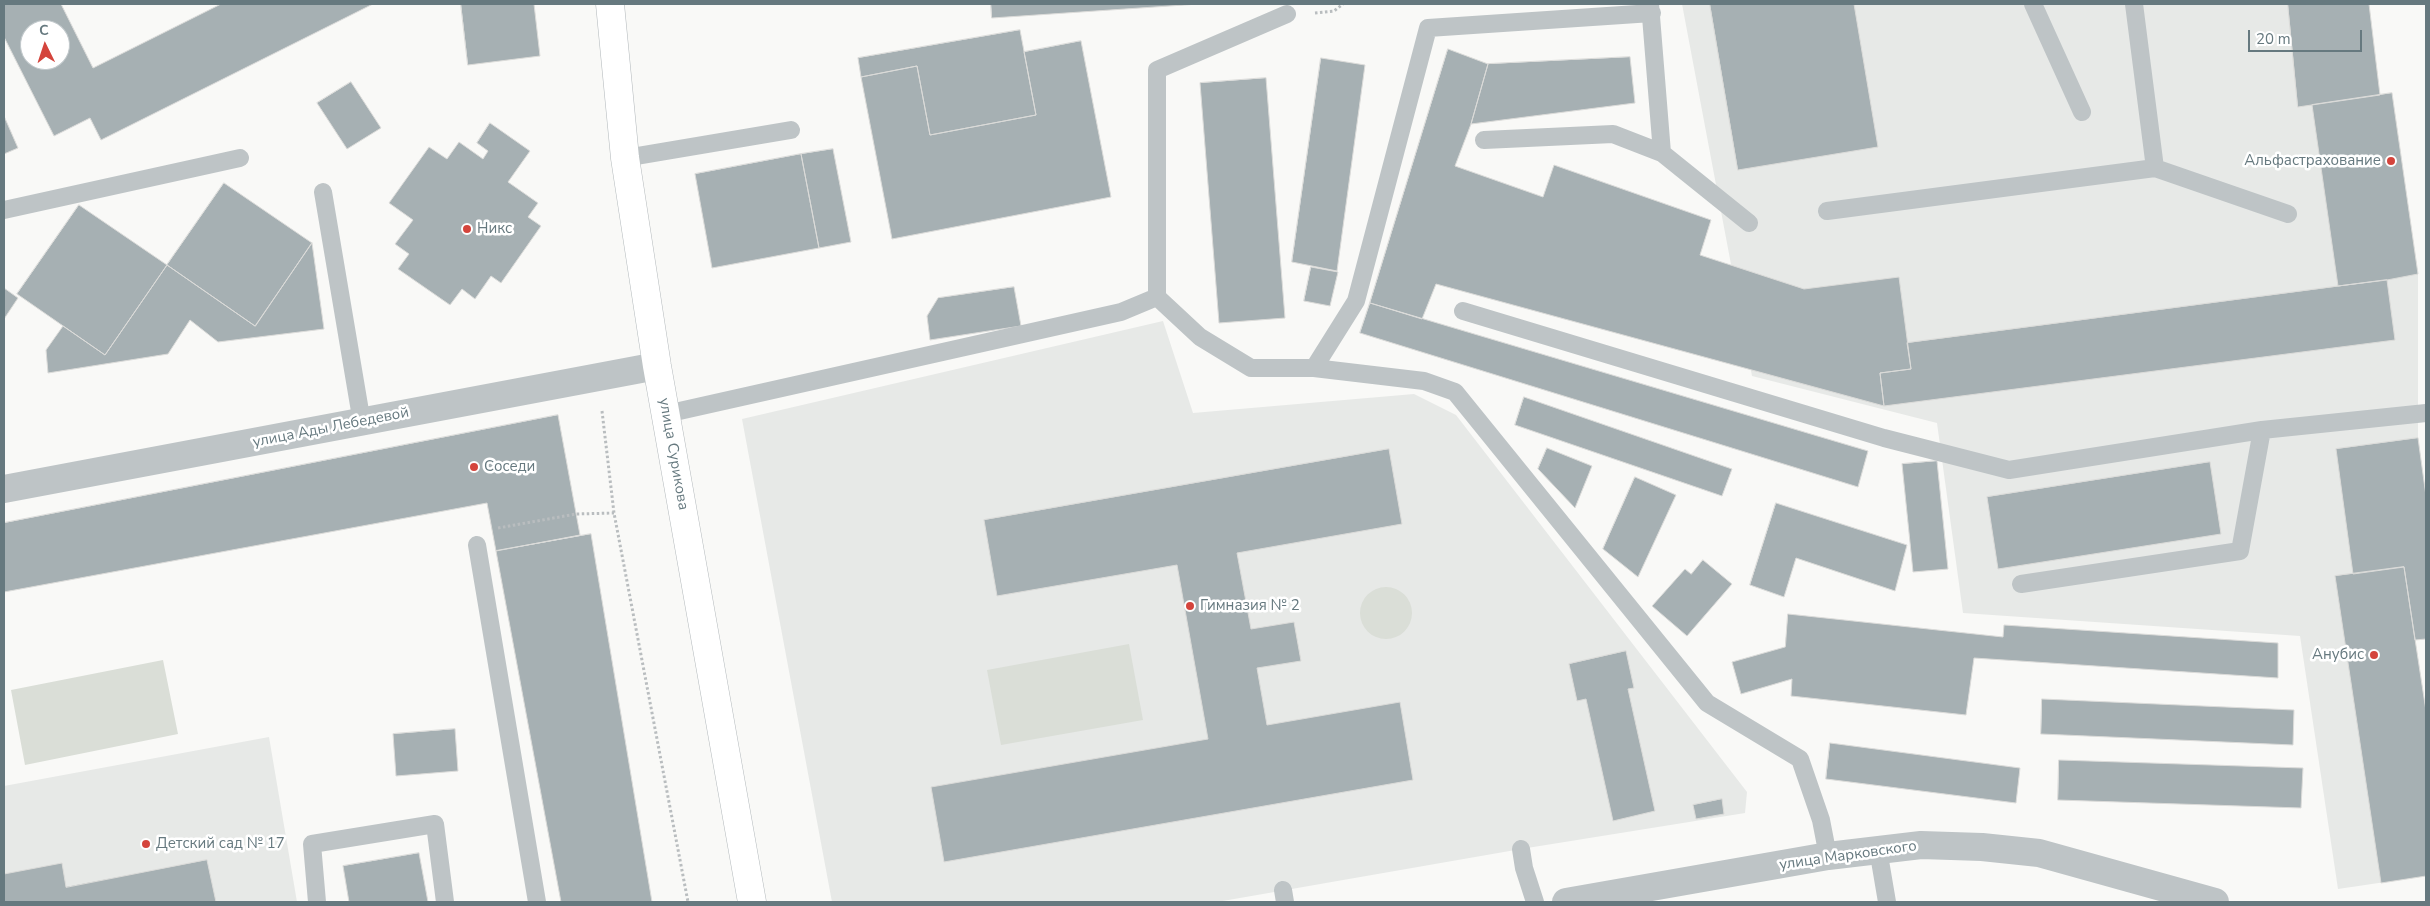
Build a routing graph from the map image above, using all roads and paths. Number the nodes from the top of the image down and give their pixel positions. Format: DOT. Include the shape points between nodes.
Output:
graph roads {
  1 [pos="610,4"];
  2 [pos="2033,4"];
  3 [pos="2134,4"];
  4 [pos="1651,9"];
  5 [pos="1287,14"];
  6 [pos="2082,112"];
  7 [pos="791,130"];
  8 [pos="1484,140"];
  9 [pos="1662,152"];
  10 [pos="240,158"];
  11 [pos="625,158"];
  12 [pos="2155,168"];
  13 [pos="323,192"];
  14 [pos="4,210"];
  15 [pos="1828,212"];
  16 [pos="2288,214"];
  17 [pos="1748,223"];
  18 [pos="1157,297"];
  19 [pos="1463,311"];
  20 [pos="657,366"];
  21 [pos="1314,368"];
  22 [pos="598,376"];
  23 [pos="2426,413"];
  24 [pos="666,414"];
  25 [pos="362,423"];
  26 [pos="2262,430"];
  27 [pos="4,489"];
  28 [pos="614,513"];
  29 [pos="492,529"];
  30 [pos="477,545"];
  31 [pos="2021,584"];
  32 [pos="1521,849"];
  33 [pos="1878,849"];
  34 [pos="1828,856"];
  35 [pos="317,902"];
  36 [pos="445,902"];
  37 [pos="538,902"];
  38 [pos="688,902"];
  39 [pos="752,902"];
  40 [pos="1535,902"];
  41 [pos="1566,902"];
  42 [pos="1887,902"];
  43 [pos="2216,902"];
  1 -- 11 [label="main road, улица Сурикова"];
  2 -- 6 [label="lane"];
  3 -- 12 [label="lane"];
  4 -- 9 [label="lane"];
  4 -- 21 [label="lane" via="1428,28 1356,301"];
  5 -- 18 [label="lane" via="1158,70"];
  7 -- 11 [label="lane"];
  8 -- 9 [label="lane" via="1613,134"];
  9 -- 17 [label="lane"];
  10 -- 14 [label="lane"];
  11 -- 20 [label="main road, улица Сурикова"];
  12 -- 15 [label="lane"];
  12 -- 16 [label="lane"];
  13 -- 25 [label="lane"];
  18 -- 21 [label="lane" via="1200,337 1251,368"];
  18 -- 24 [label="lane" via="1121,312"];
  19 -- 26 [label="lane" via="1884,438 2009,470"];
  20 -- 22 [label="street, улица Ады Лебедевой"];
  20 -- 24 [label="main road, улица Сурикова"];
  21 -- 34 [label="lane" via="1424,382 1454,392 1707,703 1800,759"];
  22 -- 25 [label="street, улица Ады Лебедевой"];
  22 -- 28 [label="path"];
  23 -- 26 [label="lane"];
  24 -- 39 [label="main road, улица Сурикова"];
  25 -- 27 [label="street, улица Ады Лебедевой"];
  26 -- 31 [label="lane" via="2240,551"];
  28 -- 29 [label="path" via="576,514"];
  28 -- 38 [label="path"];
  30 -- 37 [label="lane"];
  32 -- 40 [label="lane"];
  33 -- 34 [label="street, улица Марковского"];
  33 -- 42 [label="lane"];
  33 -- 43 [label="street, улица Марковского" via="1921,845 2039,853"];
  34 -- 41 [label="street, улица Марковского"];
  35 -- 36 [label="lane" via="312,844 435,824"];
}
